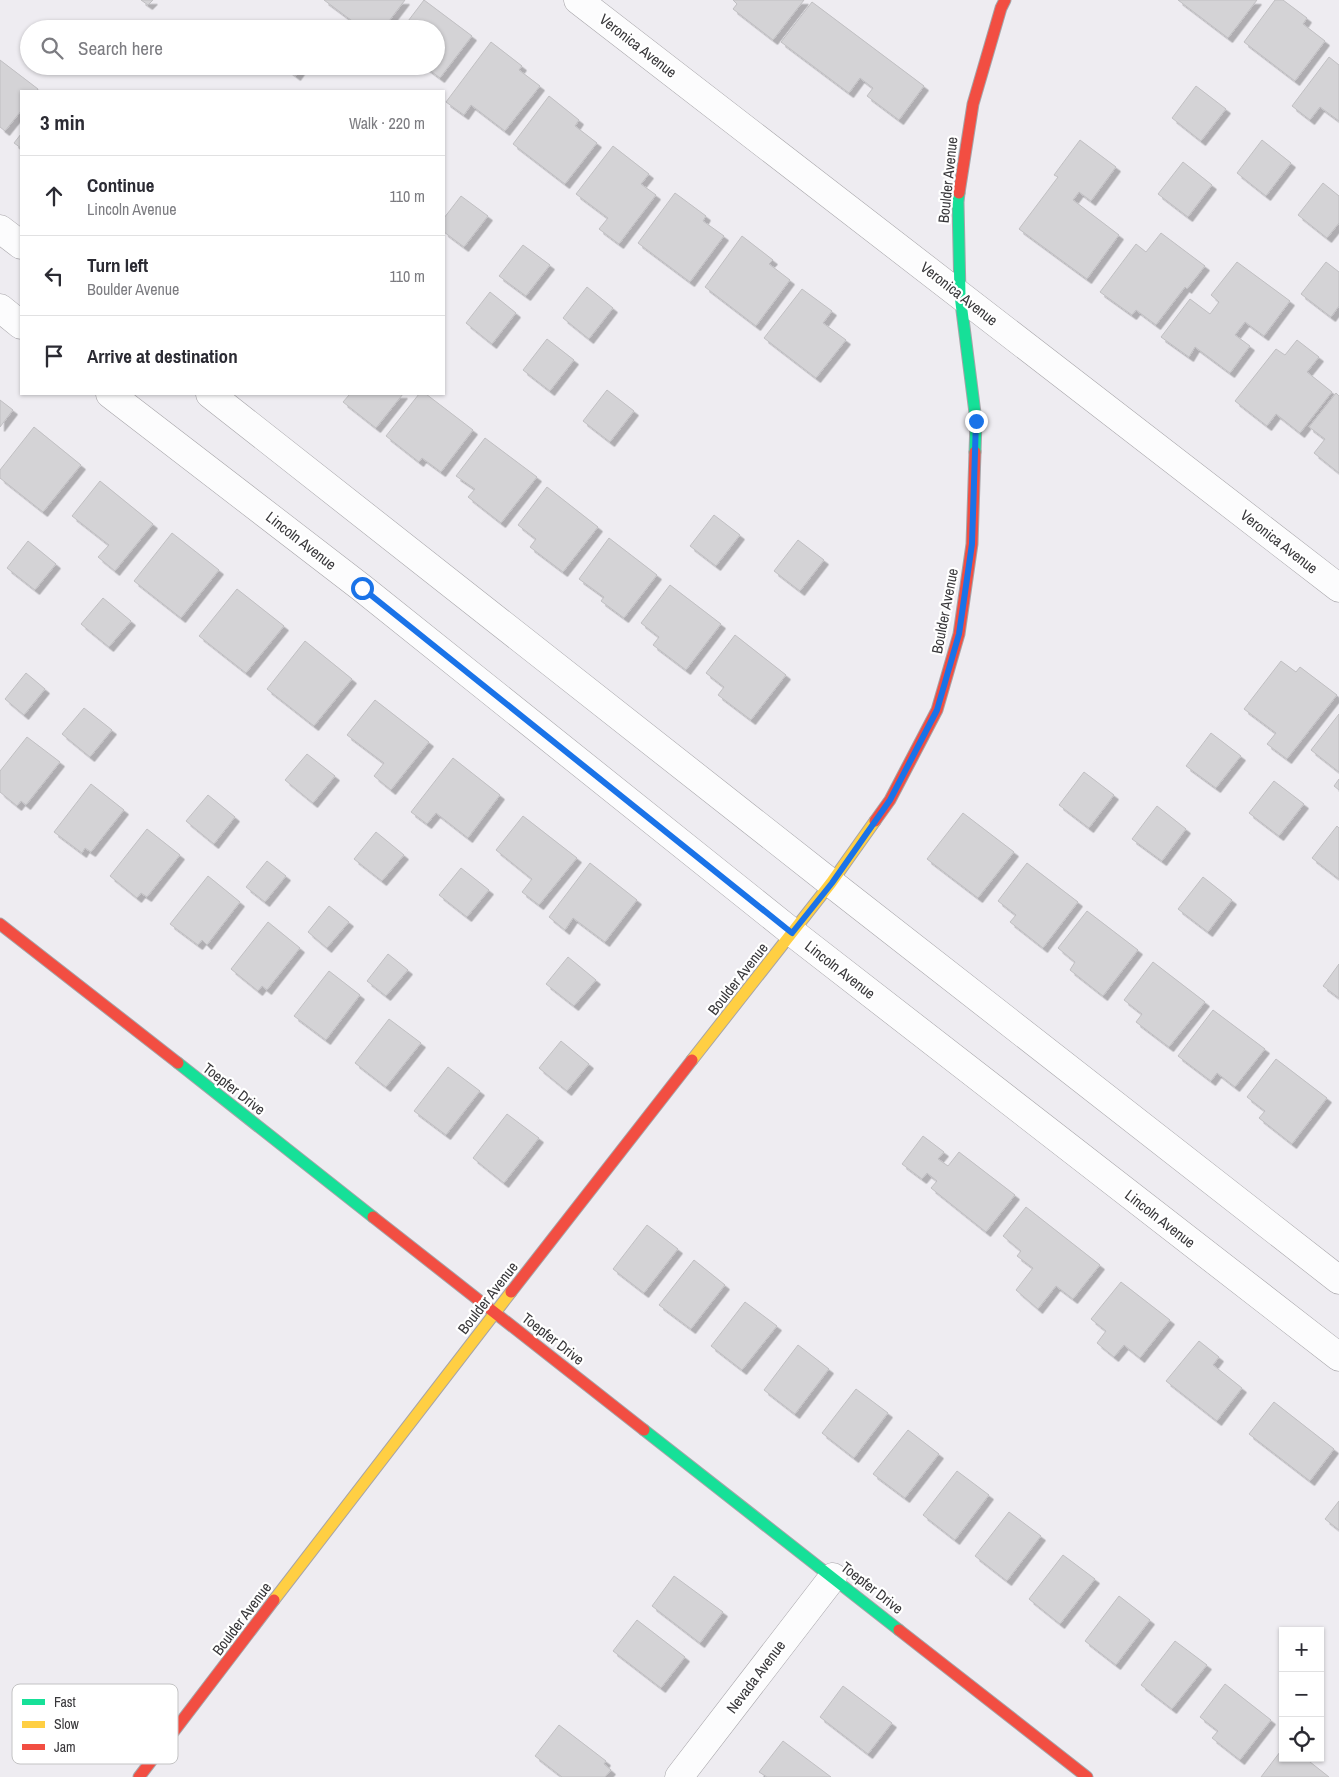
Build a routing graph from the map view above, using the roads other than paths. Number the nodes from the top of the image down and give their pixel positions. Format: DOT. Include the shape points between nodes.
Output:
graph roads {
  1 [pos="578,0"];
  2 [pos="1005,0"];
  3 [pos="0,229"];
  4 [pos="20,244"];
  5 [pos="960,295"];
  6 [pos="0,308"];
  7 [pos="20,324"];
  8 [pos="111,395"];
  9 [pos="211,395"];
  10 [pos="1339,588"];
  11 [pos="832,883"];
  12 [pos="0,924"];
  13 [pos="792,933"];
  14 [pos="1339,1280"];
  15 [pos="495,1312"];
  16 [pos="1339,1357"];
  17 [pos="833,1576"];
  18 [pos="178,1727"];
  19 [pos="150,1764"];
  20 [pos="140,1777"];
  21 [pos="680,1777"];
  22 [pos="1087,1777"];
  1 -- 5 [label="street, Veronica Avenue"];
  2 -- 5 [label="street, Boulder Avenue" via="973,104 957,225"];
  3 -- 4 [label="street"];
  5 -- 10 [label="street, Veronica Avenue"];
  5 -- 11 [label="street, Boulder Avenue" via="976,421 972,544 959,634 937,710 890,800"];
  6 -- 7 [label="street"];
  8 -- 13 [label="street, Lincoln Avenue" via="362,588"];
  9 -- 11 [label="street"];
  11 -- 13 [label="street, Boulder Avenue"];
  11 -- 14 [label="street"];
  12 -- 15 [label="street, Toepfer Drive"];
  13 -- 15 [label="street, Boulder Avenue"];
  13 -- 16 [label="street, Lincoln Avenue"];
  15 -- 17 [label="street, Toepfer Drive"];
  15 -- 18 [label="street, Boulder Avenue"];
  17 -- 21 [label="street, Nevada Avenue"];
  17 -- 22 [label="street, Toepfer Drive"];
  19 -- 20 [label="street, Boulder Avenue"];
}
